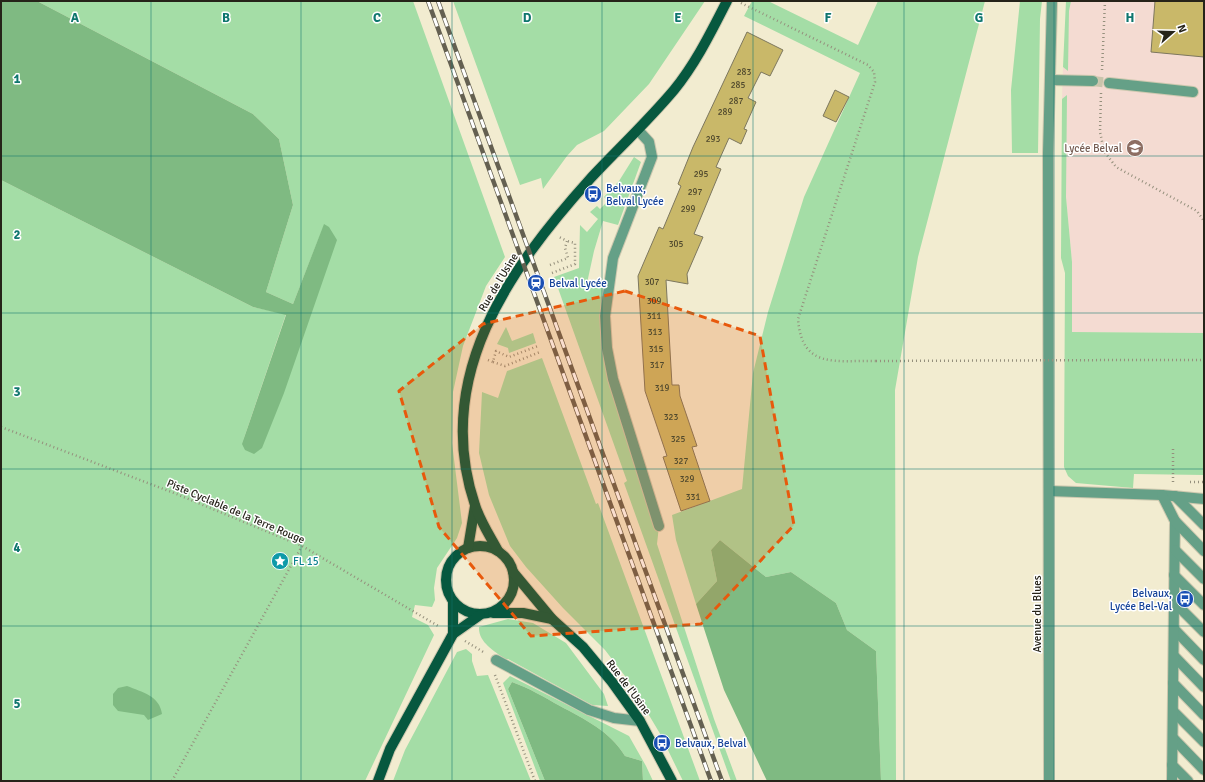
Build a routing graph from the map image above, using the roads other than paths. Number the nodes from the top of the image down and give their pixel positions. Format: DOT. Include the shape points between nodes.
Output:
graph roads {
  1 [pos="727,1"];
  2 [pos="1052,1"];
  3 [pos="1050,80"];
  4 [pos="1193,92"];
  5 [pos="638,130"];
  6 [pos="1049,492"];
  7 [pos="1162,495"];
  8 [pos="1175,496"];
  9 [pos="1204,499"];
  10 [pos="475,506"];
  11 [pos="1175,521"];
  12 [pos="1204,525"];
  13 [pos="659,526"];
  14 [pos="468,548"];
  15 [pos="1175,550"];
  16 [pos="498,551"];
  17 [pos="1204,551"];
  18 [pos="513,572"];
  19 [pos="1174,575"];
  20 [pos="1204,579"];
  21 [pos="453,602"];
  22 [pos="1174,602"];
  23 [pos="1204,605"];
  24 [pos="492,613"];
  25 [pos="480,615"];
  26 [pos="552,619"];
  27 [pos="1174,629"];
  28 [pos="1204,632"];
  29 [pos="453,634"];
  30 [pos="1174,656"];
  31 [pos="496,660"];
  32 [pos="1204,660"];
  33 [pos="1173,683"];
  34 [pos="1204,688"];
  35 [pos="1173,711"];
  36 [pos="1204,715"];
  37 [pos="640,721"];
  38 [pos="1173,738"];
  39 [pos="1204,742"];
  40 [pos="1172,766"];
  41 [pos="1204,770"];
  42 [pos="378,781"];
  43 [pos="672,781"];
  44 [pos="1049,781"];
  45 [pos="1172,781"];
  46 [pos="1188,781"];
  1 -- 5 [label="main road, Rue de l'Usine" via="696,60"];
  2 -- 3 [label="street, Avenue du Blues"];
  3 -- 4 [label="street"];
  3 -- 6 [label="street, Avenue du Blues"];
  5 -- 10 [label="main road, Rue de l'Usine" via="553,221 512,277 499,299 475,354 466,386 462,436"];
  5 -- 13 [label="street" via="649,142 652,157 613,258 605,324 613,379"];
  6 -- 7 [label="street"];
  6 -- 44 [label="street, Avenue du Blues"];
  7 -- 8 [label="street"];
  7 -- 11 [label="street"];
  8 -- 9 [label="street"];
  8 -- 12 [label="street"];
  10 -- 14 [label="main road, Rue de l'Usine"];
  10 -- 16 [label="main road, Rue de l'Usine"];
  11 -- 15 [label="street"];
  11 -- 17 [label="street"];
  14 -- 16 [label="main road" via="488,547"];
  14 -- 21 [label="main road" via="456,556 445,577 447,590"];
  15 -- 19 [label="street"];
  15 -- 20 [label="street"];
  16 -- 18 [label="main road" via="507,560"];
  18 -- 24 [label="main road" via="514,585 510,597"];
  18 -- 26 [label="main road, Rue de l'Usine"];
  19 -- 22 [label="street"];
  19 -- 23 [label="street"];
  21 -- 25 [label="main road" via="465,611"];
  21 -- 29 [label="main road"];
  22 -- 27 [label="street"];
  22 -- 28 [label="street"];
  24 -- 25 [label="main road"];
  24 -- 26 [label="main road" via="523,613"];
  25 -- 29 [label="main road"];
  26 -- 37 [label="main road, Rue de l'Usine" via="583,648"];
  27 -- 30 [label="street"];
  27 -- 32 [label="street"];
  29 -- 42 [label="main road" via="390,750"];
  30 -- 33 [label="street"];
  30 -- 34 [label="street"];
  31 -- 37 [label="street" via="589,710 614,718"];
  33 -- 35 [label="street"];
  33 -- 36 [label="street"];
  35 -- 38 [label="street"];
  35 -- 39 [label="street"];
  37 -- 43 [label="main road, Rue de l'Usine"];
  38 -- 40 [label="street"];
  38 -- 41 [label="street"];
  40 -- 45 [label="street"];
  40 -- 46 [label="street"];
}
